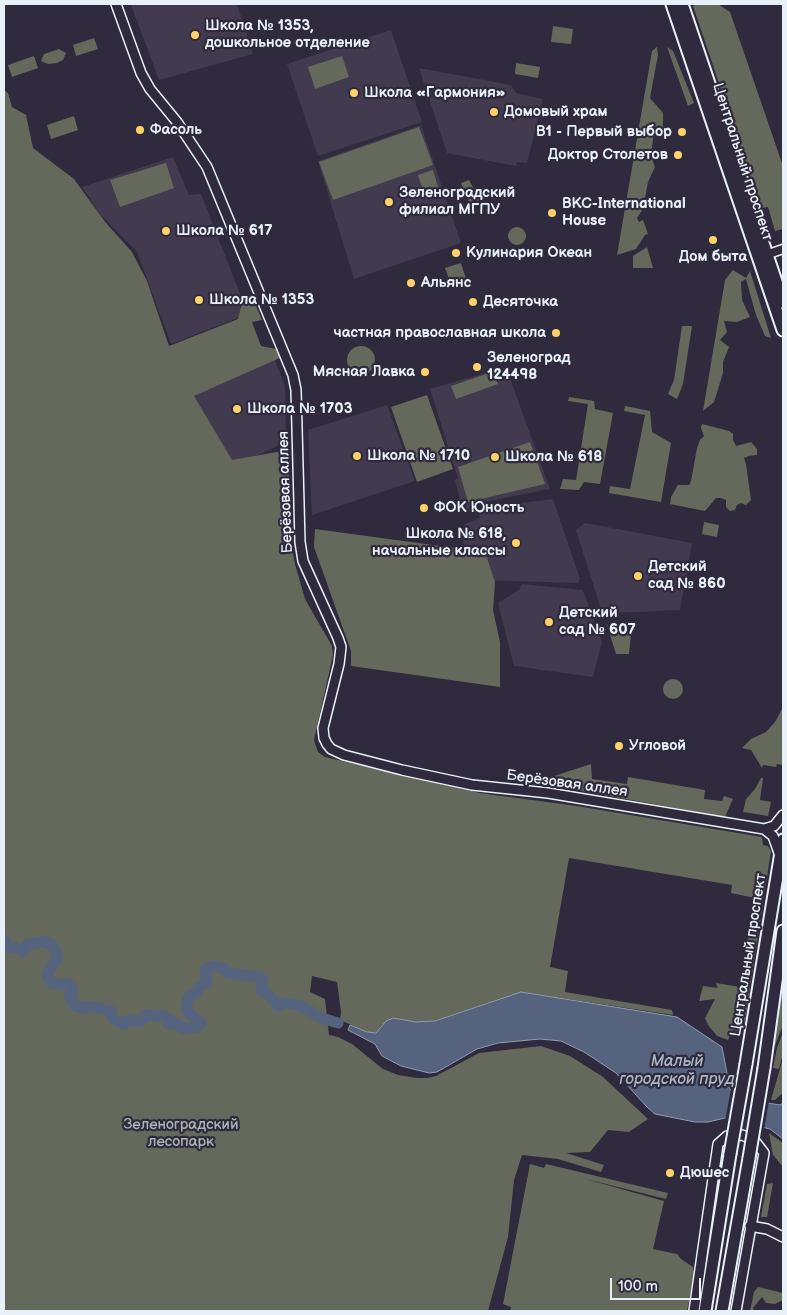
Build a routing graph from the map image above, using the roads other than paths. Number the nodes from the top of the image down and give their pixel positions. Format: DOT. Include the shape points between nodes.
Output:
graph roads {
  1 [pos="116,4"];
  2 [pos="672,4"];
  3 [pos="682,4"];
  4 [pos="736,174"];
  5 [pos="783,249"];
  6 [pos="763,256"];
  7 [pos="783,302"];
  8 [pos="781,312"];
  9 [pos="783,330"];
  10 [pos="783,815"];
  11 [pos="764,829"];
  12 [pos="783,840"];
  13 [pos="780,864"];
  14 [pos="783,931"];
  15 [pos="750,1226"];
  16 [pos="783,1237"];
  17 [pos="694,1311"];
  18 [pos="705,1311"];
  19 [pos="722,1311"];
  20 [pos="736,1311"];
  1 -- 11 [label="street, Берёзовая аллея" via="141,73 207,167 293,374 303,561 341,647 324,728 327,744 344,755 458,782 548,792"];
  2 -- 4 [label="main road, Центральный проспект"];
  3 -- 4 [label="main road, Центральный проспект"];
  4 -- 6 [label="main road, Центральный проспект"];
  5 -- 6 [label="street"];
  6 -- 7 [label="main road, Центральный проспект"];
  6 -- 8 [label="main road, Центральный проспект"];
  8 -- 9 [label="main road, Центральный проспект"];
  10 -- 11 [label="street" via="774,826"];
  11 -- 13 [label="street" via="776,841"];
  12 -- 13 [label="main road, Центральный проспект"];
  13 -- 18 [label="main road, Центральный проспект, bridge"];
  14 -- 19 [label="main road, Центральный проспект, bridge" via="764,1068"];
  15 -- 16 [label="street"];
  15 -- 17 [label="street" via="764,1153 754,1140 742,1135 727,1136 718,1144"];
  15 -- 20 [label="street"];
}
